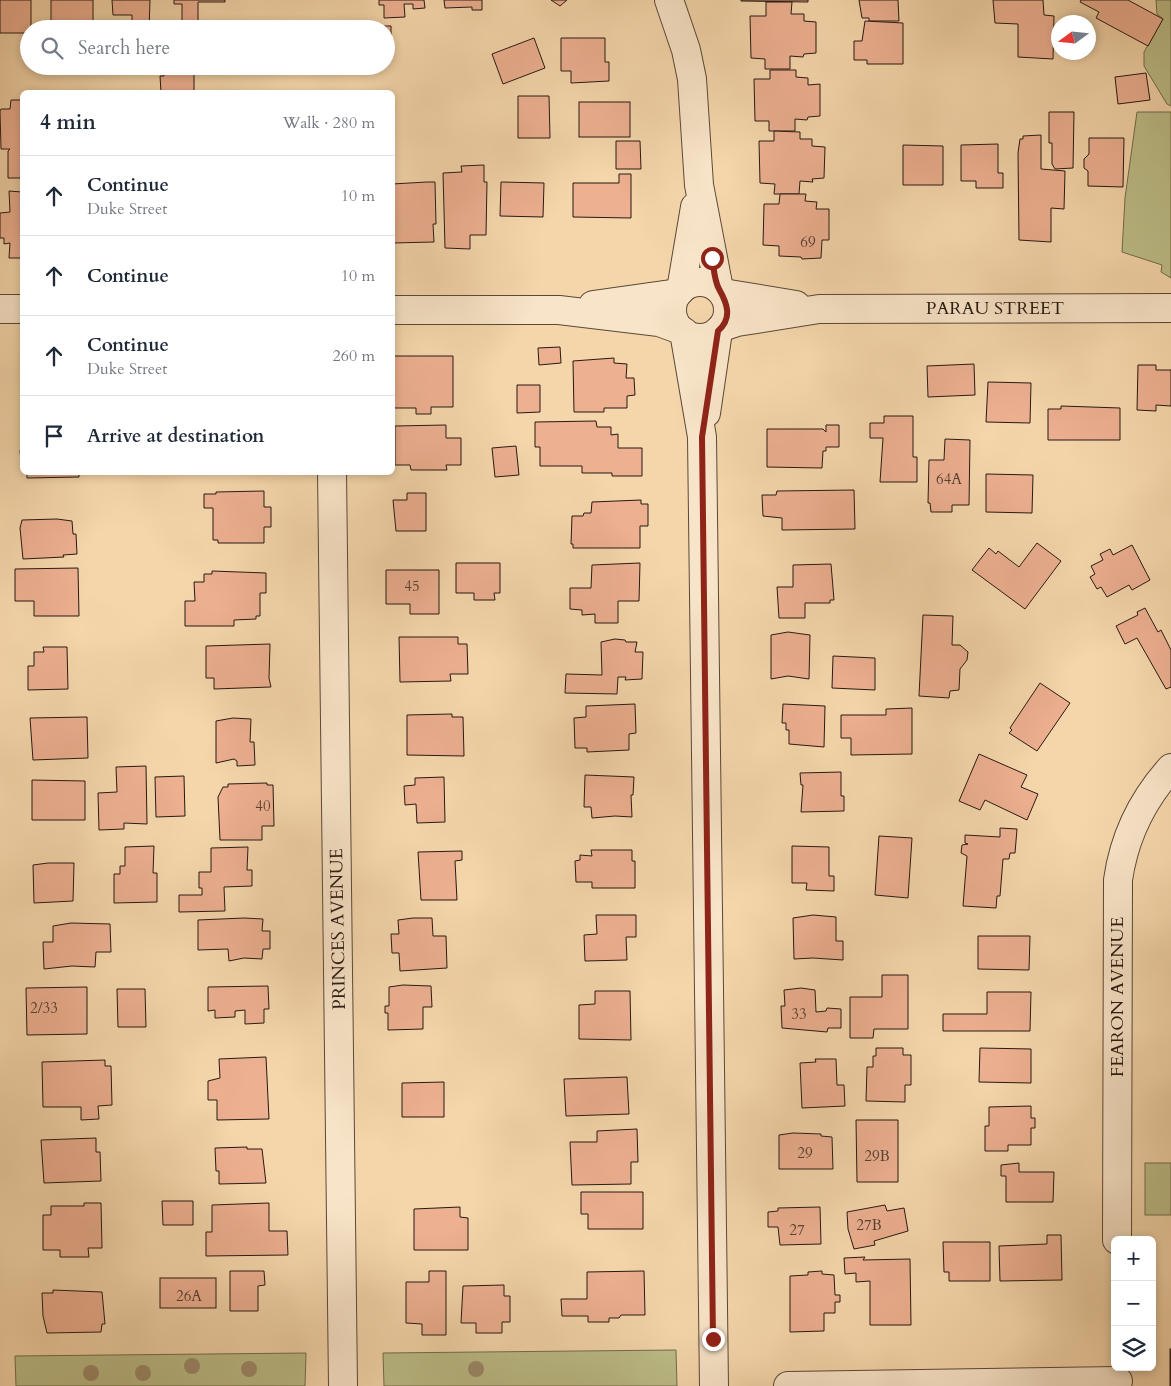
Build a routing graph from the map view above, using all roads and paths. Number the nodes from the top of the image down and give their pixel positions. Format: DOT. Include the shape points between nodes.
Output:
graph roads {
  1 [pos="669,0"];
  2 [pos="699,185"];
  3 [pos="679,291"];
  4 [pos="721,291"];
  5 [pos="1171,308"];
  6 [pos="0,309"];
  7 [pos="20,309"];
  8 [pos="819,309"];
  9 [pos="395,310"];
  10 [pos="559,310"];
  11 [pos="720,329"];
  12 [pos="683,331"];
  13 [pos="702,437"];
  14 [pos="332,475"];
  15 [pos="1171,768"];
  16 [pos="1117,1236"];
  17 [pos="1118,1378"];
  18 [pos="343,1386"];
  19 [pos="714,1386"];
  20 [pos="788,1386"];
  1 -- 2 [label="street" via="692,79"];
  2 -- 3 [label="street"];
  2 -- 4 [label="street"];
  3 -- 4 [label="street" via="700,282"];
  3 -- 10 [label="street"];
  3 -- 12 [label="street" via="673,302 673,312 675,322"];
  4 -- 8 [label="street, PARAU STREET"];
  4 -- 11 [label="street" via="728,310"];
  5 -- 8 [label="street, PARAU STREET"];
  6 -- 7 [label="street"];
  8 -- 11 [label="street, PARAU STREET" via="737,322"];
  9 -- 10 [label="street"];
  10 -- 12 [label="street" via="659,322"];
  11 -- 12 [label="street" via="702,338"];
  11 -- 13 [label="street"];
  12 -- 13 [label="street"];
  13 -- 19 [label="street"];
  14 -- 18 [label="street, PRINCES AVENUE"];
  15 -- 16 [label="street, FEARON AVENUE" via="1137,816 1121,858 1118,880"];
  17 -- 20 [label="street"];
}
